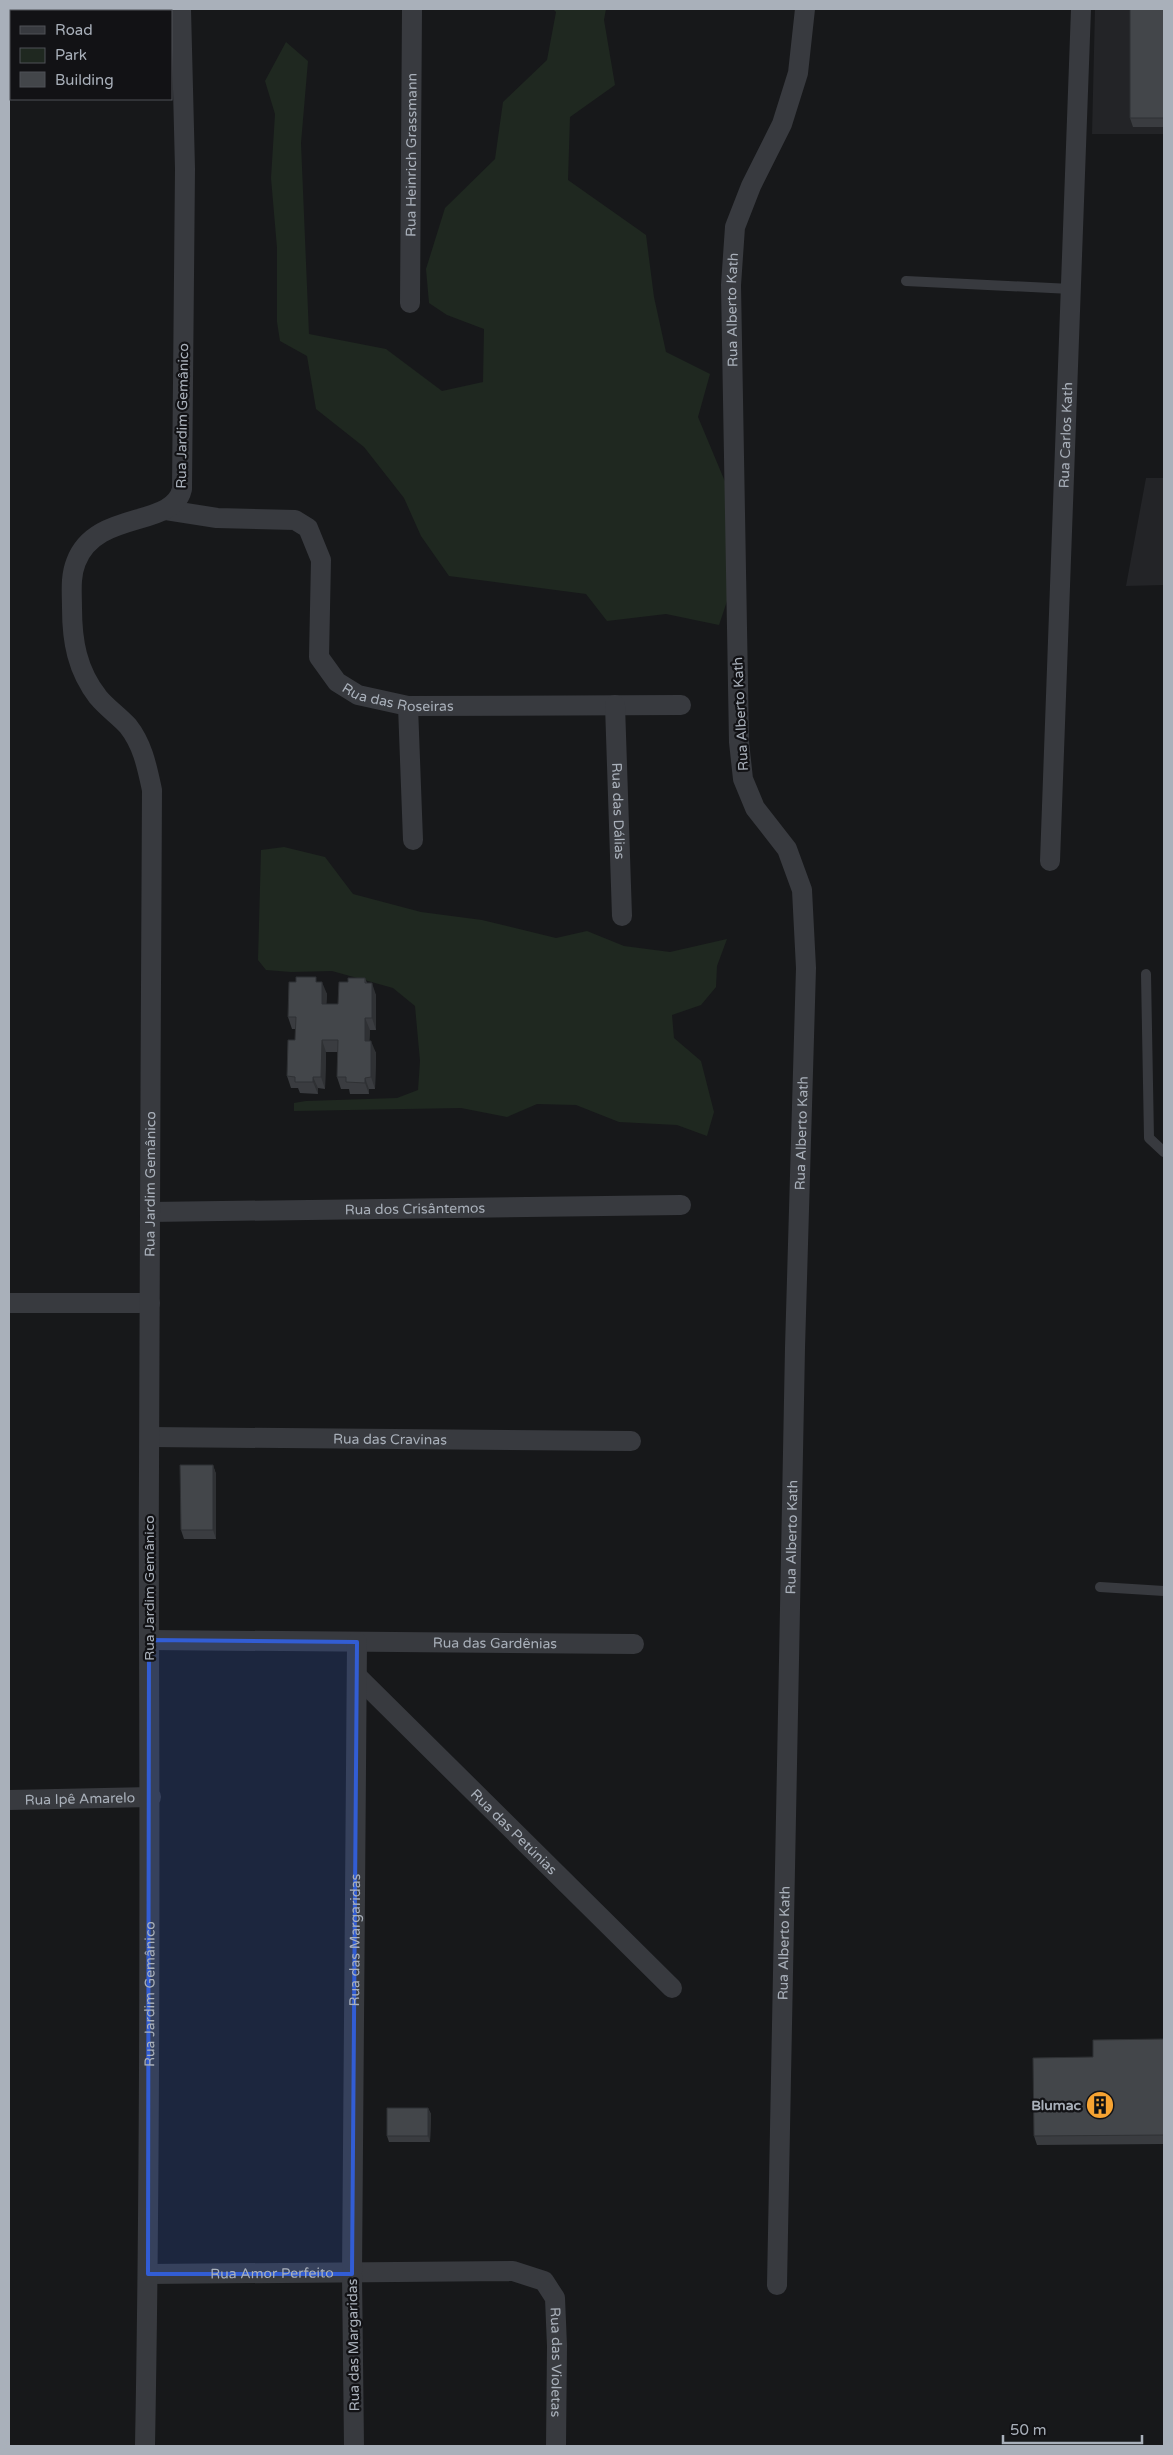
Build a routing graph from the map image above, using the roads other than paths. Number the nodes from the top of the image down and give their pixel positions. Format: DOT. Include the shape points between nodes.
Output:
graph roads {
  1 [pos="181,9"];
  2 [pos="412,9"];
  3 [pos="805,9"];
  4 [pos="1081,9"];
  5 [pos="906,281"];
  6 [pos="1070,289"];
  7 [pos="410,303"];
  8 [pos="166,510"];
  9 [pos="615,705"];
  10 [pos="681,705"];
  11 [pos="408,706"];
  12 [pos="413,840"];
  13 [pos="1050,861"];
  14 [pos="622,916"];
  15 [pos="1146,974"];
  16 [pos="1164,1152"];
  17 [pos="681,1205"];
  18 [pos="150,1212"];
  19 [pos="9,1303"];
  20 [pos="150,1303"];
  21 [pos="150,1438"];
  22 [pos="631,1441"];
  23 [pos="1100,1587"];
  24 [pos="1164,1591"];
  25 [pos="149,1640"];
  26 [pos="357,1642"];
  27 [pos="634,1644"];
  28 [pos="357,1676"];
  29 [pos="151,1797"];
  30 [pos="9,1800"];
  31 [pos="672,1988"];
  32 [pos="148,2274"];
  33 [pos="352,2274"];
  34 [pos="544,2281"];
  35 [pos="777,2285"];
  36 [pos="145,2446"];
  37 [pos="354,2446"];
  38 [pos="556,2446"];
  1 -- 8 [label="street, Rua Jardim Gemânico" via="185,169 182,489 180,498"];
  2 -- 7 [label="street, Rua Heinrich Grassmann"];
  3 -- 35 [label="street, Rua Alberto Kath" via="798,73 782,124 735,227 731,285 739,742 743,779 755,808 787,848 802,890 806,968 795,1348"];
  4 -- 6 [label="street, Rua Carlos Kath"];
  5 -- 6 [label="lane"];
  6 -- 13 [label="street, Rua Carlos Kath"];
  8 -- 11 [label="street, Rua das Roseiras" via="217,518 295,520 308,528 321,560 319,657 337,682 358,695"];
  8 -- 18 [label="street, Rua Jardim Gemânico" via="124,522 96,536 85,545 76,563 72,582 72,629 76,656 98,696 129,727 144,755 152,790"];
  9 -- 10 [label="street, Rua das Roseiras"];
  9 -- 11 [label="street, Rua das Roseiras"];
  9 -- 14 [label="street, Rua das Dálias"];
  11 -- 12 [label="street"];
  15 -- 16 [label="lane" via="1149,1138"];
  17 -- 18 [label="street, Rua dos Crisântemos"];
  18 -- 20 [label="street, Rua Jardim Gemânico"];
  19 -- 20 [label="street"];
  20 -- 21 [label="street, Rua Jardim Gemânico"];
  21 -- 22 [label="street, Rua das Cravinas"];
  21 -- 25 [label="street, Rua Jardim Gemânico"];
  23 -- 24 [label="lane"];
  25 -- 26 [label="street"];
  25 -- 29 [label="street, Rua Jardim Gemânico"];
  26 -- 27 [label="street, Rua das Gardênias"];
  26 -- 28 [label="street, Rua das Margaridas"];
  28 -- 31 [label="street, Rua das Petúnias"];
  28 -- 33 [label="street, Rua das Margaridas"];
  29 -- 30 [label="street, Rua Ipê Amarelo"];
  29 -- 32 [label="street, Rua Jardim Gemânico"];
  32 -- 33 [label="street, Rua Amor Perfeito"];
  32 -- 36 [label="street, Rua Jardim Gemânico"];
  33 -- 34 [label="street, Rua Amor Perfeito" via="513,2271"];
  33 -- 37 [label="street, Rua das Margaridas"];
  34 -- 38 [label="street, Rua das Violetas" via="555,2298"];
}
